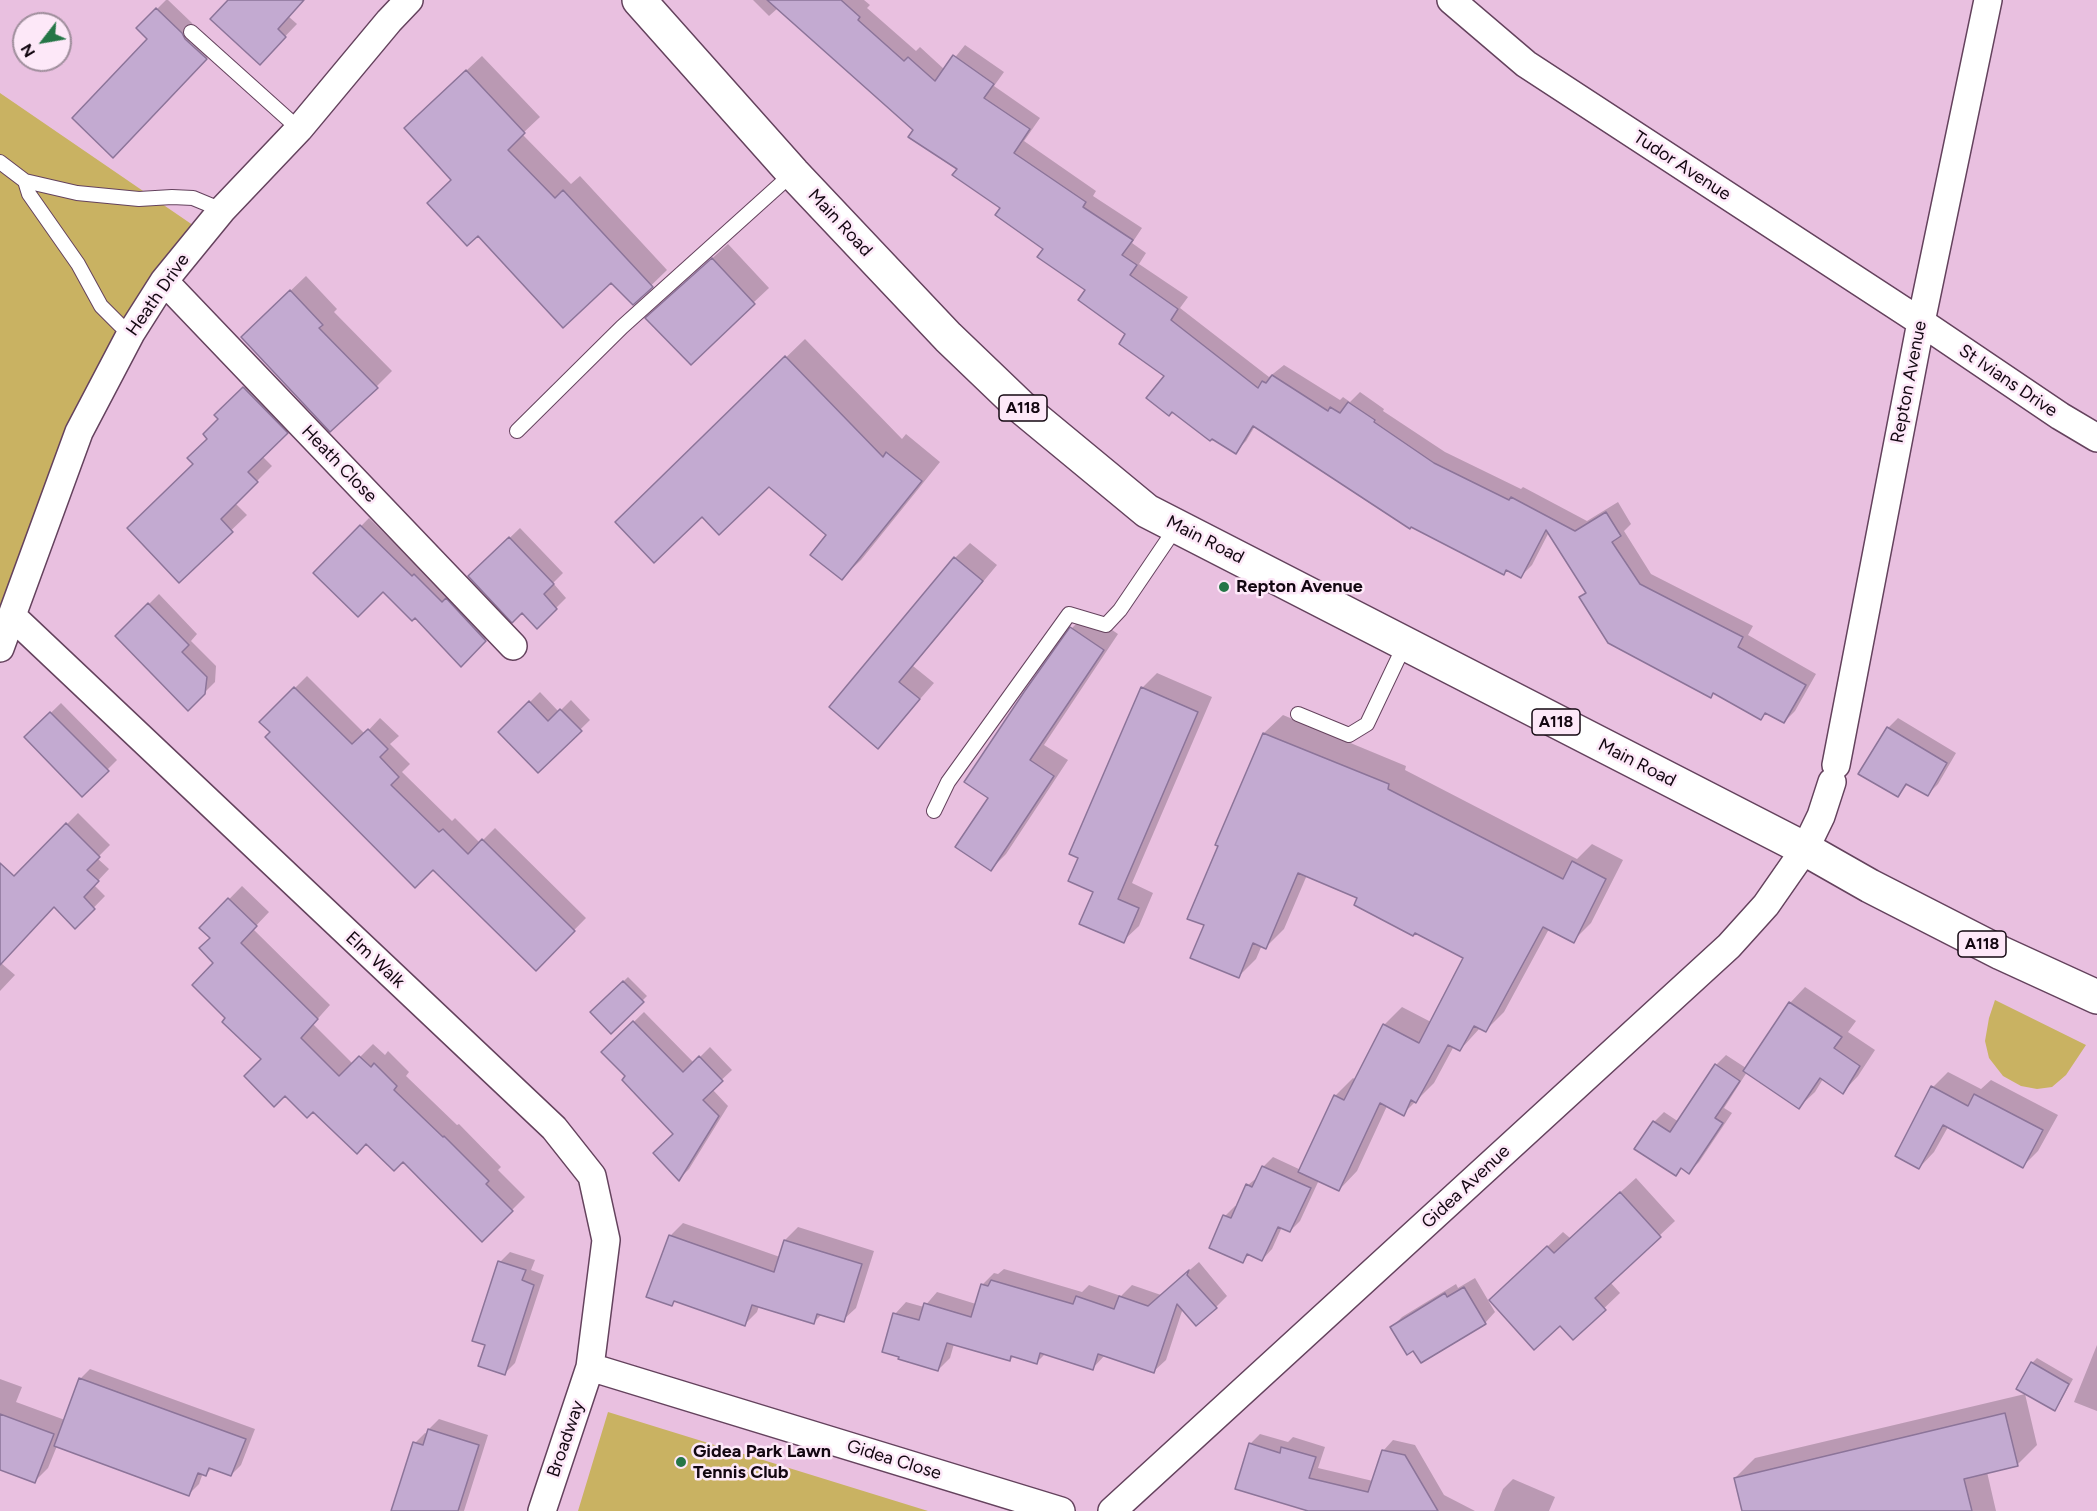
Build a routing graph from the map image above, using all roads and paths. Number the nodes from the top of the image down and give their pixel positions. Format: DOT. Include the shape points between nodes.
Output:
graph roads {
  1 [pos="409,0"];
  2 [pos="639,0"];
  3 [pos="1450,0"];
  4 [pos="1988,0"];
  5 [pos="191,32"];
  6 [pos="298,129"];
  7 [pos="0,162"];
  8 [pos="793,173"];
  9 [pos="25,181"];
  10 [pos="222,210"];
  11 [pos="164,281"];
  12 [pos="1921,322"];
  13 [pos="131,333"];
  14 [pos="516,431"];
  15 [pos="2097,438"];
  16 [pos="1177,526"];
  17 [pos="12,616"];
  18 [pos="1405,644"];
  19 [pos="513,646"];
  20 [pos="0,648"];
  21 [pos="1298,714"];
  22 [pos="934,811"];
  23 [pos="1805,849"];
  24 [pos="2097,997"];
  25 [pos="590,1367"];
  26 [pos="542,1511"];
  27 [pos="1061,1511"];
  28 [pos="1113,1511"];
  1 -- 6 [label="street, Heath Drive"];
  2 -- 8 [label="main road, Main Road / A118"];
  3 -- 12 [label="street, Tudor Avenue" via="1526,64"];
  4 -- 12 [label="street, Repton Avenue"];
  5 -- 6 [label="lane"];
  6 -- 10 [label="street, Heath Drive"];
  7 -- 9 [label="lane"];
  8 -- 14 [label="lane" via="622,327"];
  8 -- 16 [label="main road, Main Road / A118" via="948,337 1020,406 1147,511"];
  9 -- 10 [label="lane" via="77,193 139,200 193,198"];
  9 -- 13 [label="lane" via="29,194 78,264 101,306"];
  10 -- 11 [label="street, Heath Drive"];
  11 -- 13 [label="street, Heath Drive"];
  11 -- 19 [label="street, Heath Close"];
  12 -- 15 [label="street, St Ivians Drive"];
  12 -- 23 [label="street, Repton Avenue" via="1834,774 1821,816"];
  13 -- 17 [label="street, Heath Drive" via="79,432"];
  16 -- 18 [label="main road, Main Road / A118"];
  16 -- 22 [label="lane" via="1106,625 1069,614 948,782"];
  17 -- 20 [label="street, Heath Drive"];
  17 -- 25 [label="street, Elm Walk" via="554,1128 592,1176 606,1240"];
  18 -- 21 [label="lane" via="1367,724 1349,735"];
  18 -- 23 [label="main road, Main Road / A118"];
  23 -- 24 [label="main road, Main Road / A118" via="2001,953"];
  23 -- 28 [label="street, Gidea Avenue" via="1766,905 1729,946"];
  25 -- 26 [label="street, Broadway"];
  25 -- 27 [label="street, Gidea Close"];
}
